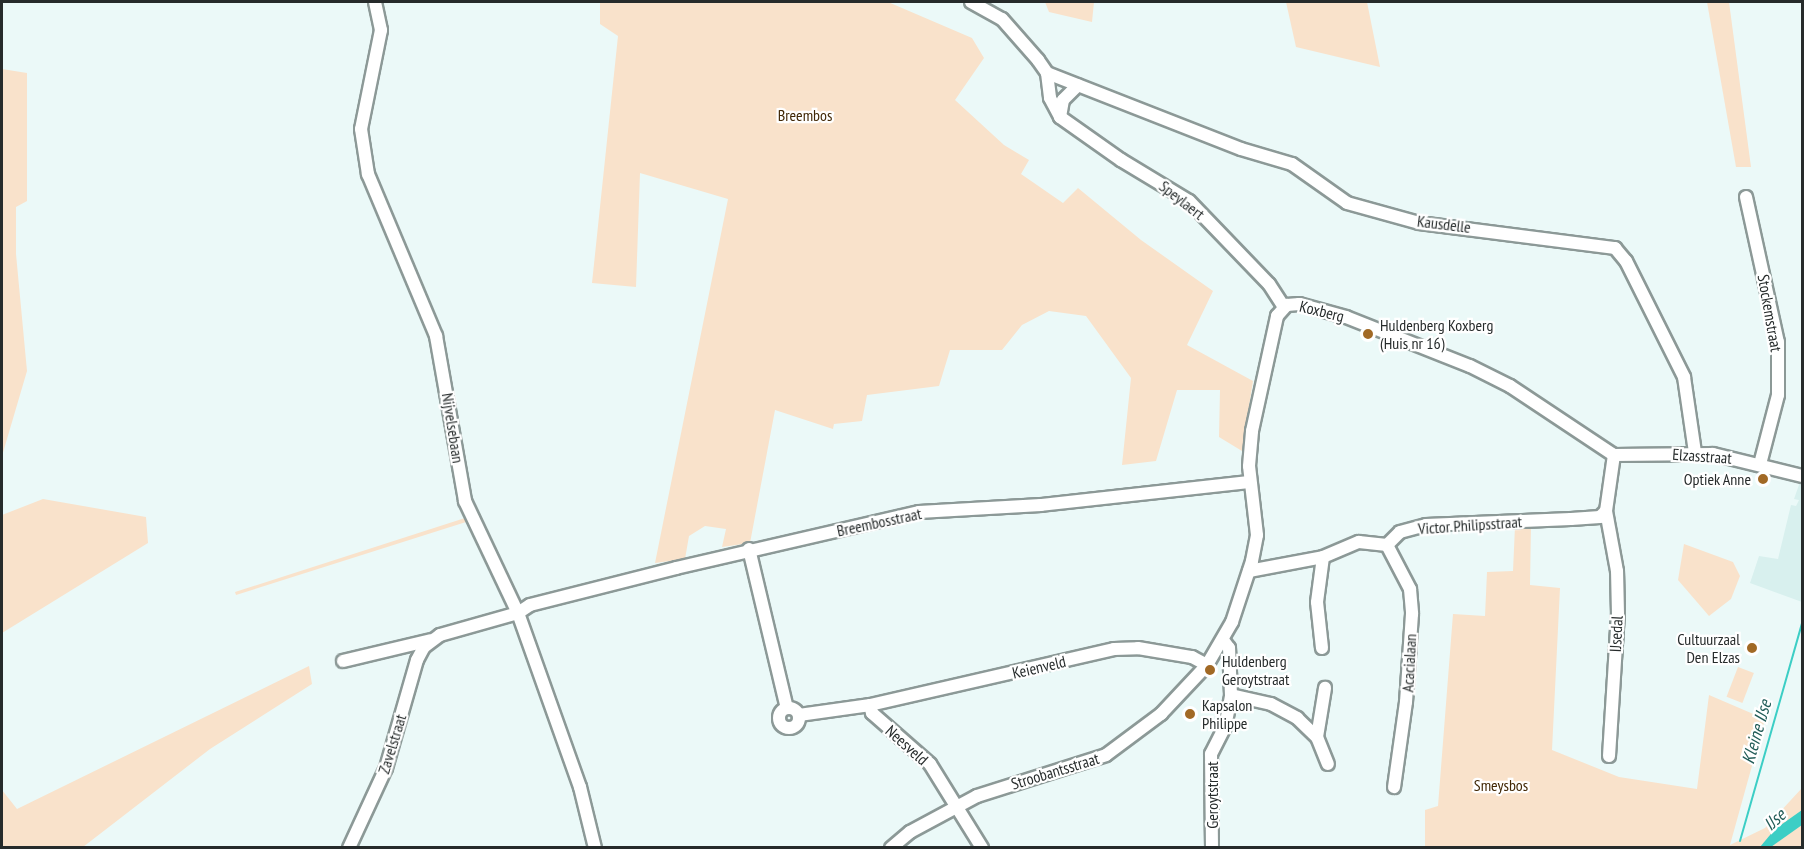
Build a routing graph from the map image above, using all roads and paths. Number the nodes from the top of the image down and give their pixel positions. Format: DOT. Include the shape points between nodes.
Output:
graph roads {
  1 [pos="375,2"];
  2 [pos="971,2"];
  3 [pos="1047,73"];
  4 [pos="1078,85"];
  5 [pos="1060,117"];
  6 [pos="1746,196"];
  7 [pos="1284,307"];
  8 [pos="1695,452"];
  9 [pos="1614,454"];
  10 [pos="1634,457"];
  11 [pos="1760,464"];
  12 [pos="1803,476"];
  13 [pos="1250,482"];
  14 [pos="1606,512"];
  15 [pos="1387,545"];
  16 [pos="749,549"];
  17 [pos="1323,557"];
  18 [pos="1249,572"];
  19 [pos="518,613"];
  20 [pos="431,640"];
  21 [pos="1223,640"];
  22 [pos="1322,648"];
  23 [pos="343,661"];
  24 [pos="1206,665"];
  25 [pos="1325,688"];
  26 [pos="1231,695"];
  27 [pos="870,705"];
  28 [pos="787,708"];
  29 [pos="799,715"];
  30 [pos="1297,718"];
  31 [pos="1321,718"];
  32 [pos="1317,737"];
  33 [pos="1609,756"];
  34 [pos="1329,764"];
  35 [pos="1394,787"];
  36 [pos="956,807"];
  37 [pos="350,848"];
  38 [pos="595,848"];
  39 [pos="891,848"];
  40 [pos="982,848"];
  41 [pos="1212,848"];
  1 -- 19 [label="street, Nijvelsebaan" via="381,30 361,129 368,174 436,336 465,501"];
  2 -- 3 [label="street" via="1011,27"];
  3 -- 4 [label="street"];
  3 -- 5 [label="street" via="1050,98"];
  4 -- 5 [label="street" via="1063,100"];
  4 -- 8 [label="street, Kausdelle" via="1241,149 1292,164 1354,206 1419,223 1615,248 1626,261 1684,377"];
  5 -- 7 [label="street, Speylaert" via="1189,201 1269,284"];
  6 -- 11 [label="street, Stockemstraat" via="1778,342 1778,395"];
  7 -- 9 [label="street, Koxberg" via="1299,304 1346,317 1470,366 1510,386"];
  7 -- 13 [label="street, Koxberg" via="1276,322 1252,431"];
  8 -- 10 [label="street, Elzasstraat"];
  8 -- 11 [label="street, Elzasstraat"];
  9 -- 10 [label="street, Koxberg"];
  9 -- 14 [label="street"];
  11 -- 12 [label="street, Elzasstraat"];
  13 -- 16 [label="street, Breembosstraat" via="1041,504 919,512"];
  13 -- 18 [label="street, Koxberg" via="1257,535"];
  14 -- 15 [label="street, Victor Philipsstraat" via="1600,517 1426,525 1400,532"];
  14 -- 33 [label="street, IJsedal" via="1617,571 1618,614"];
  15 -- 17 [label="street" via="1359,542"];
  15 -- 35 [label="street, Acacialaan" via="1410,589 1412,614 1406,702"];
  16 -- 19 [label="street, Breembosstraat" via="530,606"];
  16 -- 28 [label="street"];
  17 -- 18 [label="street"];
  17 -- 22 [label="street" via="1317,602"];
  18 -- 21 [label="street, Koxberg"];
  19 -- 20 [label="street" via="472,624"];
  19 -- 38 [label="street, Nijvelsebaan" via="580,788"];
  20 -- 23 [label="street"];
  20 -- 37 [label="street, Zavelstraat" via="417,660 387,768"];
  21 -- 24 [label="street, Stroobantsstraat"];
  21 -- 26 [label="street, Geroytstraat" via="1229,648"];
  24 -- 27 [label="street, Keienveld" via="1192,657 1138,648 1114,650"];
  24 -- 36 [label="street, Stroobantsstraat" via="1161,714 1107,755 999,788"];
  25 -- 31 [label="street"];
  26 -- 30 [label="street" via="1271,704"];
  26 -- 41 [label="street, Geroytstraat" via="1225,727 1211,754"];
  27 -- 29 [label="street"];
  27 -- 36 [label="street, Neesveld" via="872,713 930,765"];
  28 -- 29 [label="street"];
  28 -- 29 [label="street" via="779,717 783,726 797,725"];
  30 -- 31 [label="street"];
  30 -- 32 [label="street"];
  31 -- 32 [label="street"];
  32 -- 34 [label="street"];
  36 -- 39 [label="street, Stroobantsstraat"];
  36 -- 40 [label="street, Neesveld"];
}
